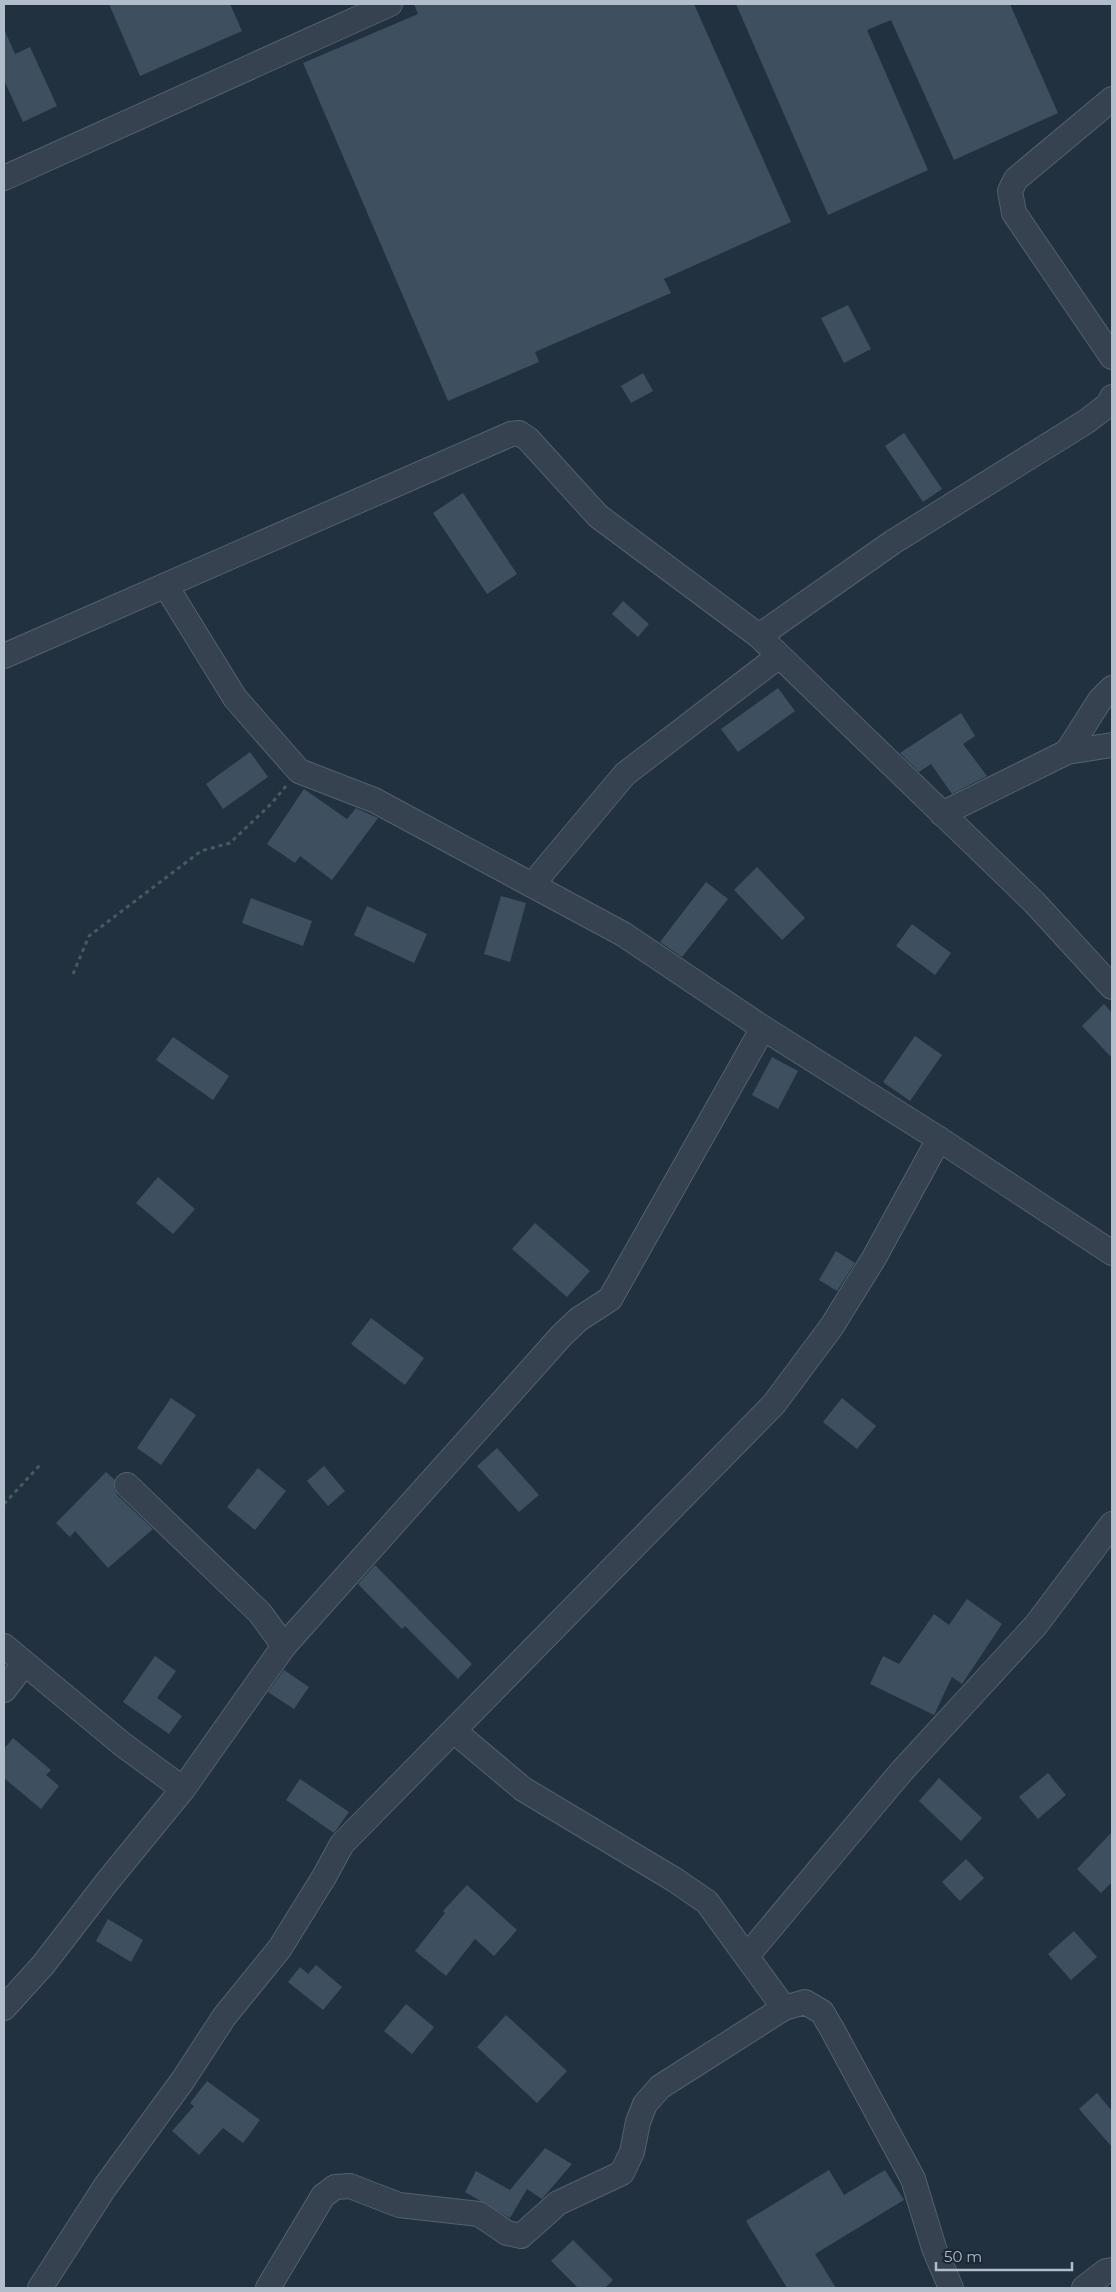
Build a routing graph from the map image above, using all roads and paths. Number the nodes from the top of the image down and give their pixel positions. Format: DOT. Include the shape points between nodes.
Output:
graph roads {
  1 [pos="390,4"];
  2 [pos="1112,99"];
  3 [pos="4,178"];
  4 [pos="1112,357"];
  5 [pos="1112,397"];
  6 [pos="166,586"];
  7 [pos="759,636"];
  8 [pos="4,656"];
  9 [pos="779,656"];
  10 [pos="1112,688"];
  11 [pos="1112,745"];
  12 [pos="1067,752"];
  13 [pos="299,771"];
  14 [pos="942,814"];
  15 [pos="532,886"];
  16 [pos="73,974"];
  17 [pos="1112,987"];
  18 [pos="763,1028"];
  19 [pos="939,1139"];
  20 [pos="1112,1253"];
  21 [pos="40,1465"];
  22 [pos="127,1485"];
  23 [pos="4,1504"];
  24 [pos="1112,1524"];
  25 [pos="4,1646"];
  26 [pos="284,1646"];
  27 [pos="24,1664"];
  28 [pos="4,1690"];
  29 [pos="454,1732"];
  30 [pos="183,1790"];
  31 [pos="747,1956"];
  32 [pos="4,2008"];
  33 [pos="784,2008"];
  34 [pos="1112,2270"];
  35 [pos="40,2288"];
  36 [pos="268,2288"];
  37 [pos="952,2288"];
  38 [pos="1084,2288"];
  1 -- 3 [label="street"];
  2 -- 4 [label="street" via="1016,179 1010,191 1014,213"];
  5 -- 7 [label="street" via="1109,404 1087,421 893,542"];
  6 -- 7 [label="street" via="519,433 598,516"];
  6 -- 8 [label="street"];
  6 -- 13 [label="street" via="235,698"];
  7 -- 9 [label="street"];
  9 -- 14 [label="street"];
  9 -- 15 [label="street" via="625,774"];
  10 -- 12 [label="street" via="1100,700"];
  11 -- 12 [label="street"];
  12 -- 14 [label="street"];
  13 -- 15 [label="street" via="374,800"];
  13 -- 16 [label="path" via="271,804 230,843 201,850 88,936"];
  14 -- 17 [label="street" via="1034,902"];
  15 -- 18 [label="street" via="623,934"];
  18 -- 19 [label="street"];
  18 -- 26 [label="street" via="610,1299 579,1319 562,1335"];
  19 -- 20 [label="street"];
  19 -- 29 [label="street" via="874,1258 832,1326 774,1404"];
  21 -- 23 [label="path"];
  22 -- 26 [label="street" via="260,1613"];
  24 -- 31 [label="street" via="1036,1625 901,1772"];
  25 -- 27 [label="street"];
  26 -- 30 [label="street"];
  27 -- 28 [label="street"];
  27 -- 30 [label="street"];
  29 -- 31 [label="street" via="523,1789 706,1902"];
  29 -- 35 [label="street" via="342,1844 280,1948 224,2017 183,2080 104,2187"];
  30 -- 32 [label="street" via="43,1965"];
  31 -- 33 [label="street"];
  33 -- 36 [label="street" via="660,2087 645,2104 632,2152 622,2173 558,2203 521,2236 508,2233 479,2214 399,2205 350,2186 335,2187 323,2196"];
  33 -- 37 [label="street" via="805,2002 822,2012 913,2179 934,2248"];
  34 -- 38 [label="street"];
}
